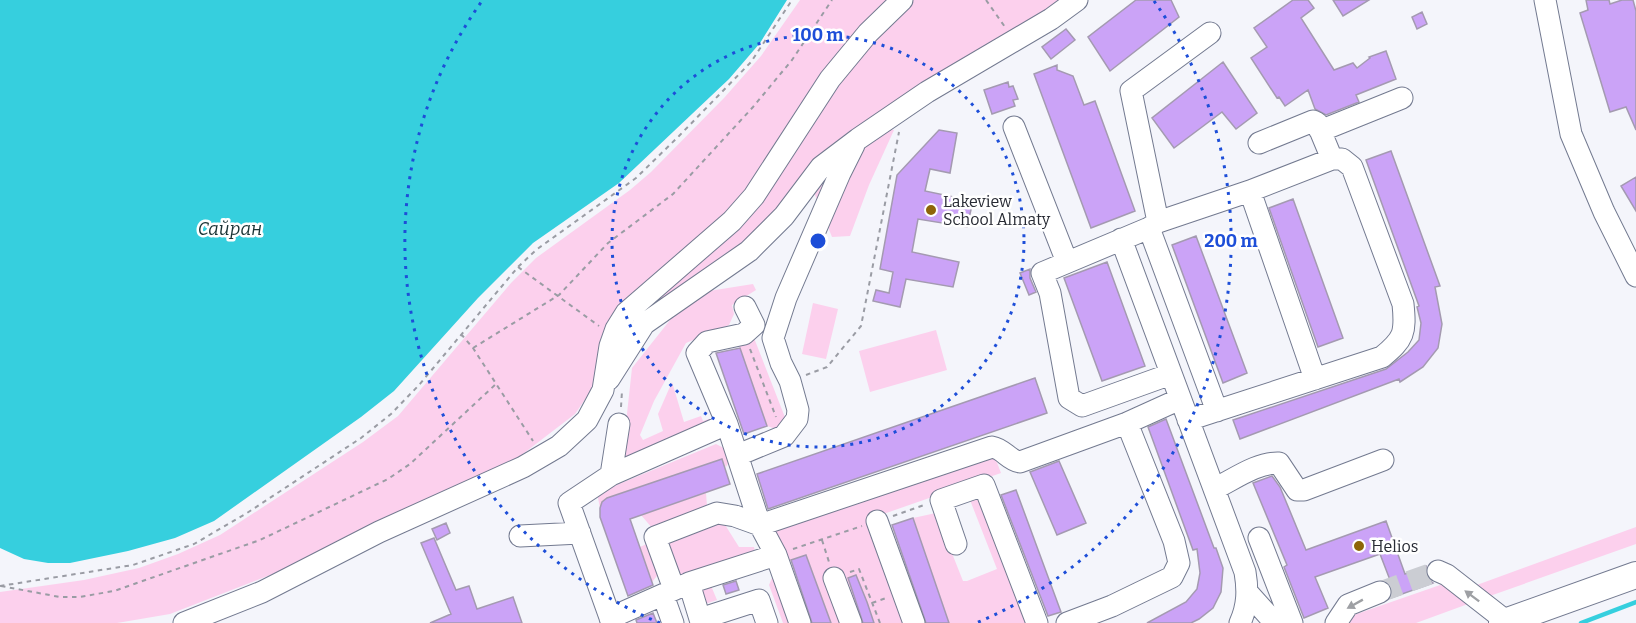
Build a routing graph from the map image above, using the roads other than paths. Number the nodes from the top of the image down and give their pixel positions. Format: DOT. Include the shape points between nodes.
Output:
graph roads {
  1 [pos="902,0"];
  2 [pos="1077,0"];
  3 [pos="1545,0"];
  4 [pos="1210,33"];
  5 [pos="1402,98"];
  6 [pos="1014,127"];
  7 [pos="1320,131"];
  8 [pos="858,139"];
  9 [pos="1259,143"];
  10 [pos="1332,159"];
  11 [pos="1250,191"];
  12 [pos="1154,225"];
  13 [pos="1121,239"];
  14 [pos="1067,262"];
  15 [pos="1636,276"];
  16 [pos="745,307"];
  17 [pos="1171,374"];
  18 [pos="1315,379"];
  19 [pos="603,390"];
  20 [pos="1180,399"];
  21 [pos="1217,411"];
  22 [pos="1188,420"];
  23 [pos="1127,423"];
  24 [pos="620,424"];
  25 [pos="727,424"];
  26 [pos="738,455"];
  27 [pos="1383,460"];
  28 [pos="611,474"];
  29 [pos="1214,489"];
  30 [pos="877,521"];
  31 [pos="760,525"];
  32 [pos="580,533"];
  33 [pos="520,537"];
  34 [pos="1259,538"];
  35 [pos="956,544"];
  36 [pos="776,555"];
  37 [pos="1437,571"];
  38 [pos="1636,575"];
  39 [pos="834,578"];
  40 [pos="675,589"];
  41 [pos="1380,592"];
  42 [pos="1248,593"];
  43 [pos="611,621"];
  44 [pos="1504,622"];
  45 [pos="184,623"];
  46 [pos="673,623"];
  47 [pos="767,623"];
  48 [pos="800,623"];
  49 [pos="851,623"];
  50 [pos="914,623"];
  51 [pos="1037,623"];
  52 [pos="1067,623"];
  53 [pos="1240,623"];
  54 [pos="1275,623"];
  55 [pos="1292,623"];
  56 [pos="1336,623"];
  1 -- 19 [label="street" via="868,33 831,79 754,196 626,313 610,346"];
  2 -- 8 [label="street"];
  3 -- 15 [label="street" via="1571,134"];
  4 -- 12 [label="street" via="1131,91"];
  5 -- 7 [label="street"];
  6 -- 14 [label="street"];
  7 -- 9 [label="street" via="1313,121"];
  7 -- 10 [label="street"];
  8 -- 19 [label="street" via="821,167 783,216 749,251 644,324"];
  8 -- 26 [label="street" via="786,298 773,338 790,381 798,418 784,436"];
  10 -- 11 [label="street"];
  10 -- 18 [label="street" via="1342,159 1352,167 1403,304 1405,324 1398,344 1382,357"];
  11 -- 12 [label="street"];
  11 -- 18 [label="street"];
  12 -- 13 [label="street"];
  12 -- 21 [label="street"];
  13 -- 14 [label="street"];
  13 -- 17 [label="street"];
  14 -- 17 [label="street" via="1042,273 1050,293 1069,398 1082,406"];
  16 -- 25 [label="street" via="754,325 744,334 707,342 697,352"];
  17 -- 20 [label="street"];
  18 -- 21 [label="street"];
  19 -- 45 [label="street" via="587,420 559,446 523,467 380,532 262,592"];
  20 -- 22 [label="street"];
  20 -- 23 [label="street"];
  21 -- 22 [label="street"];
  22 -- 29 [label="street"];
  23 -- 31 [label="street" via="1020,462 1011,461 993,447"];
  23 -- 52 [label="street" via="1179,563 1172,577"];
  24 -- 28 [label="street"];
  25 -- 26 [label="street"];
  25 -- 28 [label="street"];
  26 -- 31 [label="street"];
  27 -- 29 [label="street" via="1304,490 1297,490 1279,463 1257,467"];
  28 -- 32 [label="street" via="569,503"];
  29 -- 42 [label="street" via="1245,572"];
  30 -- 50 [label="street"];
  31 -- 36 [label="street"];
  31 -- 40 [label="street" via="717,513 655,537"];
  32 -- 33 [label="street"];
  32 -- 43 [label="street"];
  34 -- 55 [label="street"];
  35 -- 51 [label="street" via="941,500 984,484"];
  36 -- 40 [label="street"];
  36 -- 48 [label="street"];
  44 -- 37 [label="street, one-way"];
  38 -- 44 [label="main road"];
  39 -- 49 [label="street"];
  40 -- 43 [label="street"];
  40 -- 46 [label="street"];
  40 -- 47 [label="street" via="700,619 759,600"];
  41 -- 56 [label="street, one-way" via="1348,605"];
  42 -- 53 [label="street"];
  42 -- 54 [label="street"];
}
